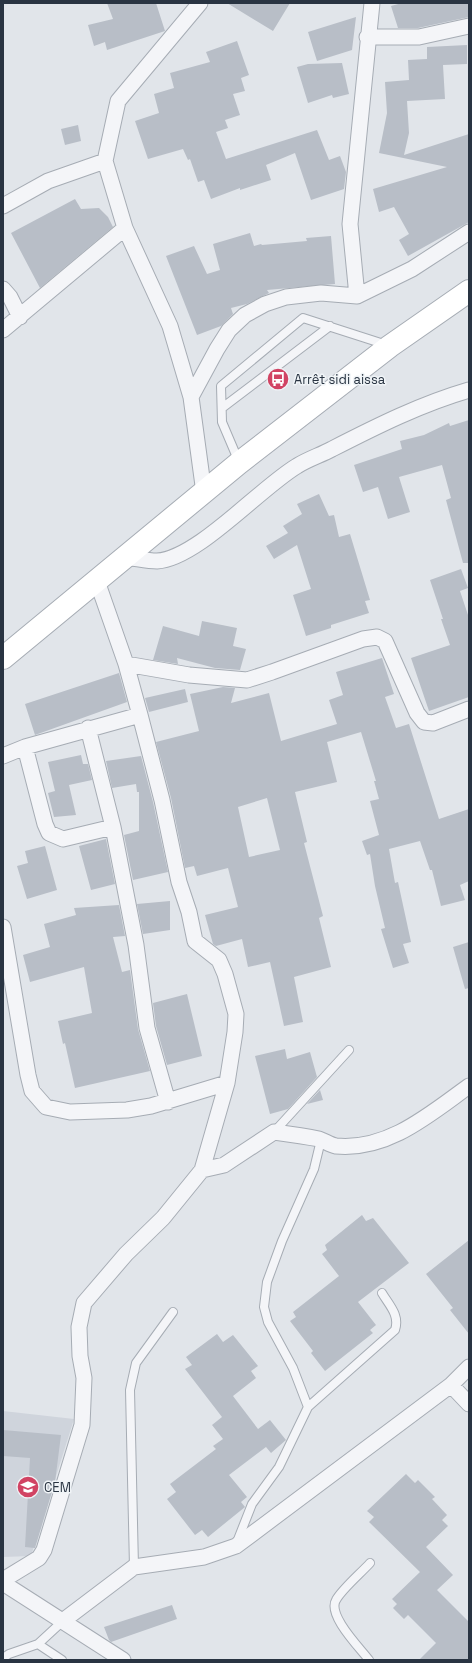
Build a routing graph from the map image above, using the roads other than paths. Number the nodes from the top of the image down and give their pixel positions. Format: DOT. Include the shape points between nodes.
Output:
graph roads {
  1 [pos="200,3"];
  2 [pos="372,3"];
  3 [pos="469,26"];
  4 [pos="368,37"];
  5 [pos="105,161"];
  6 [pos="3,206"];
  7 [pos="125,228"];
  8 [pos="469,232"];
  9 [pos="3,289"];
  10 [pos="469,291"];
  11 [pos="357,296"];
  12 [pos="20,316"];
  13 [pos="330,326"];
  14 [pos="3,330"];
  15 [pos="390,346"];
  16 [pos="469,390"];
  17 [pos="191,397"];
  18 [pos="222,408"];
  19 [pos="239,463"];
  20 [pos="204,493"];
  21 [pos="124,557"];
  22 [pos="97,581"];
  23 [pos="3,658"];
  24 [pos="126,664"];
  25 [pos="469,709"];
  26 [pos="140,716"];
  27 [pos="88,728"];
  28 [pos="25,747"];
  29 [pos="3,756"];
  30 [pos="113,828"];
  31 [pos="3,927"];
  32 [pos="349,1050"];
  33 [pos="227,1083"];
  34 [pos="469,1086"];
  35 [pos="168,1102"];
  36 [pos="274,1132"];
  37 [pos="321,1140"];
  38 [pos="202,1170"];
  39 [pos="382,1294"];
  40 [pos="172,1312"];
  41 [pos="469,1367"];
  42 [pos="451,1385"];
  43 [pos="469,1404"];
  44 [pos="308,1407"];
  45 [pos="236,1546"];
  46 [pos="370,1563"];
  47 [pos="134,1567"];
  48 [pos="3,1580"];
  49 [pos="3,1583"];
  50 [pos="64,1620"];
  51 [pos="38,1644"];
  52 [pos="3,1658"];
  53 [pos="62,1660"];
  54 [pos="123,1660"];
  55 [pos="369,1660"];
  1 -- 5 [label="street" via="118,101"];
  2 -- 4 [label="street"];
  3 -- 4 [label="street" via="419,37"];
  4 -- 11 [label="street" via="350,224"];
  5 -- 6 [label="street" via="48,181"];
  5 -- 7 [label="street"];
  7 -- 12 [label="street"];
  7 -- 17 [label="street" via="170,326"];
  8 -- 11 [label="street" via="412,269"];
  9 -- 12 [label="street" via="10,296"];
  10 -- 15 [label="main road"];
  11 -- 17 [label="street" via="322,293 286,297 265,304 245,315 229,330 216,349"];
  12 -- 14 [label="street"];
  13 -- 15 [label="lane"];
  13 -- 18 [label="lane"];
  13 -- 18 [label="lane" via="303,318 221,386"];
  15 -- 19 [label="main road"];
  16 -- 21 [label="street" via="402,414 297,466 256,495 204,540 183,552 158,561"];
  17 -- 20 [label="street"];
  18 -- 19 [label="lane" via="222,422"];
  19 -- 20 [label="main road"];
  20 -- 21 [label="main road"];
  21 -- 22 [label="main road"];
  22 -- 23 [label="main road"];
  22 -- 24 [label="street"];
  24 -- 25 [label="street" via="248,680 363,639 377,637 387,641 417,713 424,722 433,723"];
  24 -- 26 [label="street"];
  26 -- 27 [label="street"];
  26 -- 33 [label="street" via="195,941 219,960 232,997 236,1014 235,1032"];
  27 -- 28 [label="street"];
  27 -- 30 [label="street"];
  28 -- 29 [label="street"];
  28 -- 30 [label="street" via="49,832 63,839"];
  30 -- 35 [label="street" via="136,945 147,1028"];
  31 -- 35 [label="street" via="28,1075 32,1092 38,1099 46,1107 70,1112 127,1110"];
  32 -- 36 [label="lane"];
  33 -- 35 [label="street"];
  33 -- 38 [label="street"];
  34 -- 37 [label="street" via="423,1120 392,1137 356,1145 335,1146"];
  36 -- 37 [label="street"];
  36 -- 38 [label="street" via="224,1165"];
  37 -- 44 [label="lane" via="314,1169 267,1282 264,1307 268,1322 293,1368"];
  38 -- 48 [label="street" via="163,1218 126,1254 84,1303 79,1327 84,1378 82,1425 44,1550 38,1558"];
  39 -- 44 [label="lane" via="396,1314 395,1330"];
  40 -- 47 [label="lane" via="136,1363 130,1390"];
  41 -- 42 [label="street"];
  42 -- 43 [label="street"];
  42 -- 45 [label="street"];
  44 -- 45 [label="lane" via="278,1467 252,1504"];
  45 -- 47 [label="street" via="204,1558"];
  46 -- 55 [label="lane" via="335,1600 334,1609 339,1622"];
  47 -- 50 [label="street"];
  49 -- 50 [label="street"];
  50 -- 51 [label="lane"];
  50 -- 54 [label="street"];
  51 -- 52 [label="lane"];
  51 -- 53 [label="lane"];
}
